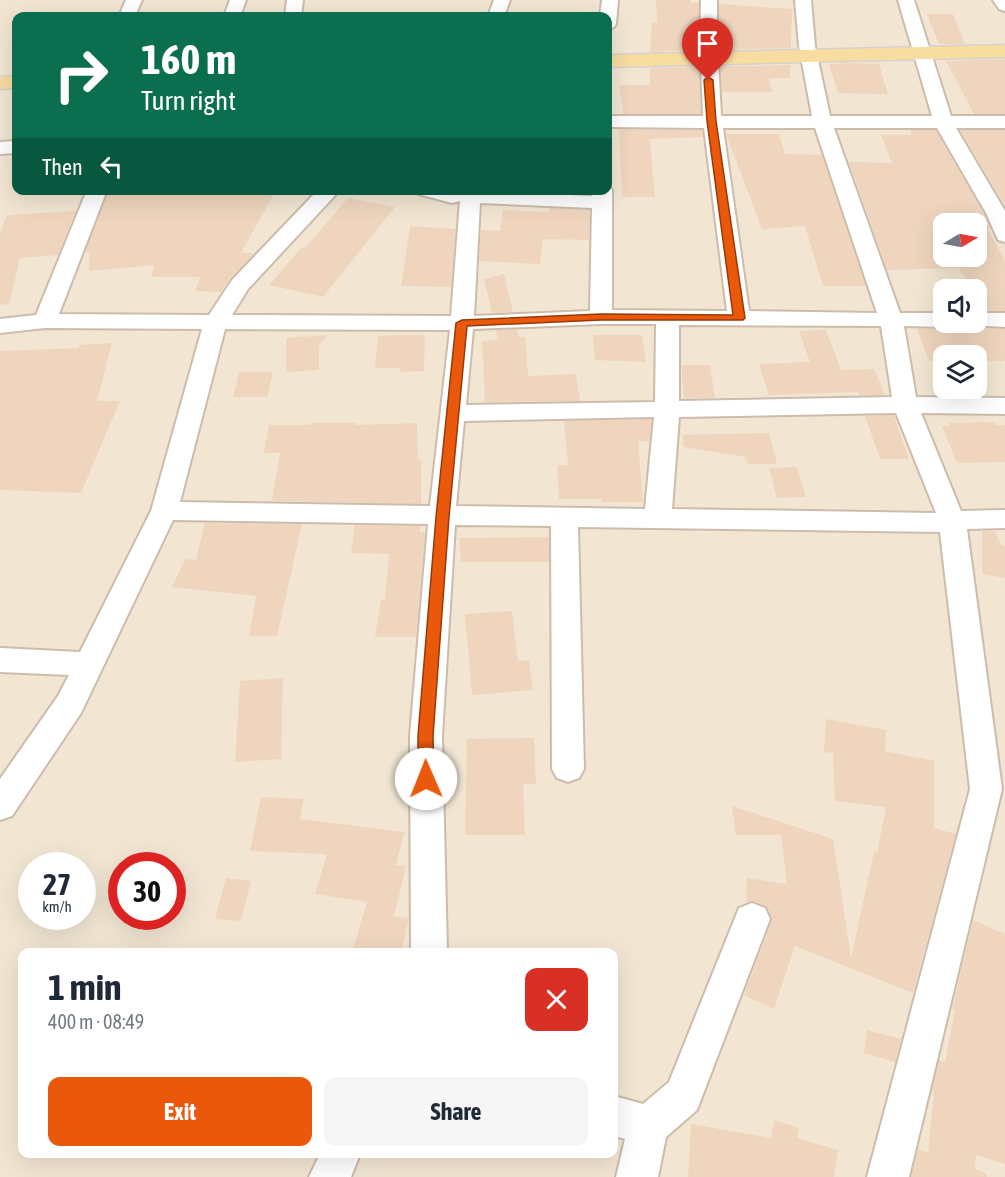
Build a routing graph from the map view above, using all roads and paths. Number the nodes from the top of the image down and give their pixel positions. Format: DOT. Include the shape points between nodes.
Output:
graph roads {
  1 [pos="709,0"];
  2 [pos="803,0"];
  3 [pos="906,0"];
  4 [pos="1005,43"];
  5 [pos="920,49"];
  6 [pos="808,51"];
  7 [pos="1005,51"];
  8 [pos="612,52"];
  9 [pos="706,55"];
  10 [pos="612,61"];
  11 [pos="711,121"];
  12 [pos="822,121"];
  13 [pos="612,122"];
  14 [pos="943,122"];
  15 [pos="1005,122"];
  16 [pos="95,195"];
  17 [pos="325,195"];
  18 [pos="460,195"];
  19 [pos="602,196"];
  20 [pos="1005,236"];
  21 [pos="601,317"];
  22 [pos="668,318"];
  23 [pos="739,318"];
  24 [pos="891,319"];
  25 [pos="933,320"];
  26 [pos="987,320"];
  27 [pos="1005,320"];
  28 [pos="45,321"];
  29 [pos="215,323"];
  30 [pos="462,323"];
  31 [pos="0,326"];
  32 [pos="905,405"];
  33 [pos="1005,406"];
  34 [pos="667,408"];
  35 [pos="453,413"];
  36 [pos="164,511"];
  37 [pos="442,517"];
  38 [pos="564,517"];
  39 [pos="658,519"];
  40 [pos="1005,519"];
  41 [pos="953,523"];
  42 [pos="0,660"];
  43 [pos="90,664"];
  44 [pos="568,769"];
  45 [pos="0,806"];
  46 [pos="752,919"];
  47 [pos="429,948"];
  48 [pos="631,1121"];
  49 [pos="338,1158"];
  50 [pos="330,1177"];
  51 [pos="637,1177"];
  52 [pos="888,1177"];
  1 -- 9 [label="street"];
  2 -- 6 [label="street"];
  3 -- 5 [label="street"];
  4 -- 5 [label="main road"];
  5 -- 6 [label="main road"];
  5 -- 7 [label="main road"];
  5 -- 14 [label="street"];
  6 -- 9 [label="main road"];
  6 -- 12 [label="street"];
  8 -- 9 [label="main road"];
  9 -- 10 [label="main road"];
  9 -- 11 [label="street"];
  11 -- 12 [label="street"];
  11 -- 13 [label="street"];
  11 -- 23 [label="street"];
  12 -- 14 [label="street"];
  12 -- 24 [label="street"];
  14 -- 15 [label="street"];
  14 -- 20 [label="street" via="996,213"];
  16 -- 28 [label="street"];
  17 -- 29 [label="street" via="240,285"];
  18 -- 19 [label="street"];
  18 -- 30 [label="street"];
  19 -- 21 [label="street"];
  21 -- 22 [label="street"];
  21 -- 30 [label="street"];
  22 -- 23 [label="street"];
  22 -- 34 [label="street"];
  23 -- 24 [label="street"];
  24 -- 25 [label="street"];
  24 -- 32 [label="street"];
  26 -- 27 [label="street"];
  28 -- 29 [label="street"];
  28 -- 31 [label="street"];
  29 -- 30 [label="street"];
  29 -- 36 [label="street"];
  30 -- 35 [label="street"];
  32 -- 33 [label="street"];
  32 -- 34 [label="street"];
  32 -- 41 [label="street"];
  34 -- 35 [label="street"];
  34 -- 39 [label="street"];
  35 -- 37 [label="street"];
  36 -- 37 [label="street"];
  36 -- 43 [label="street"];
  37 -- 38 [label="street"];
  37 -- 47 [label="street" via="426,736"];
  38 -- 39 [label="street"];
  38 -- 44 [label="street"];
  39 -- 41 [label="street"];
  40 -- 41 [label="street"];
  41 -- 52 [label="street" via="986,789"];
  42 -- 43 [label="street"];
  43 -- 45 [label="street" via="70,704"];
  46 -- 48 [label="street" via="683,1096"];
  48 -- 51 [label="street"];
  49 -- 50 [label="street"];
}
